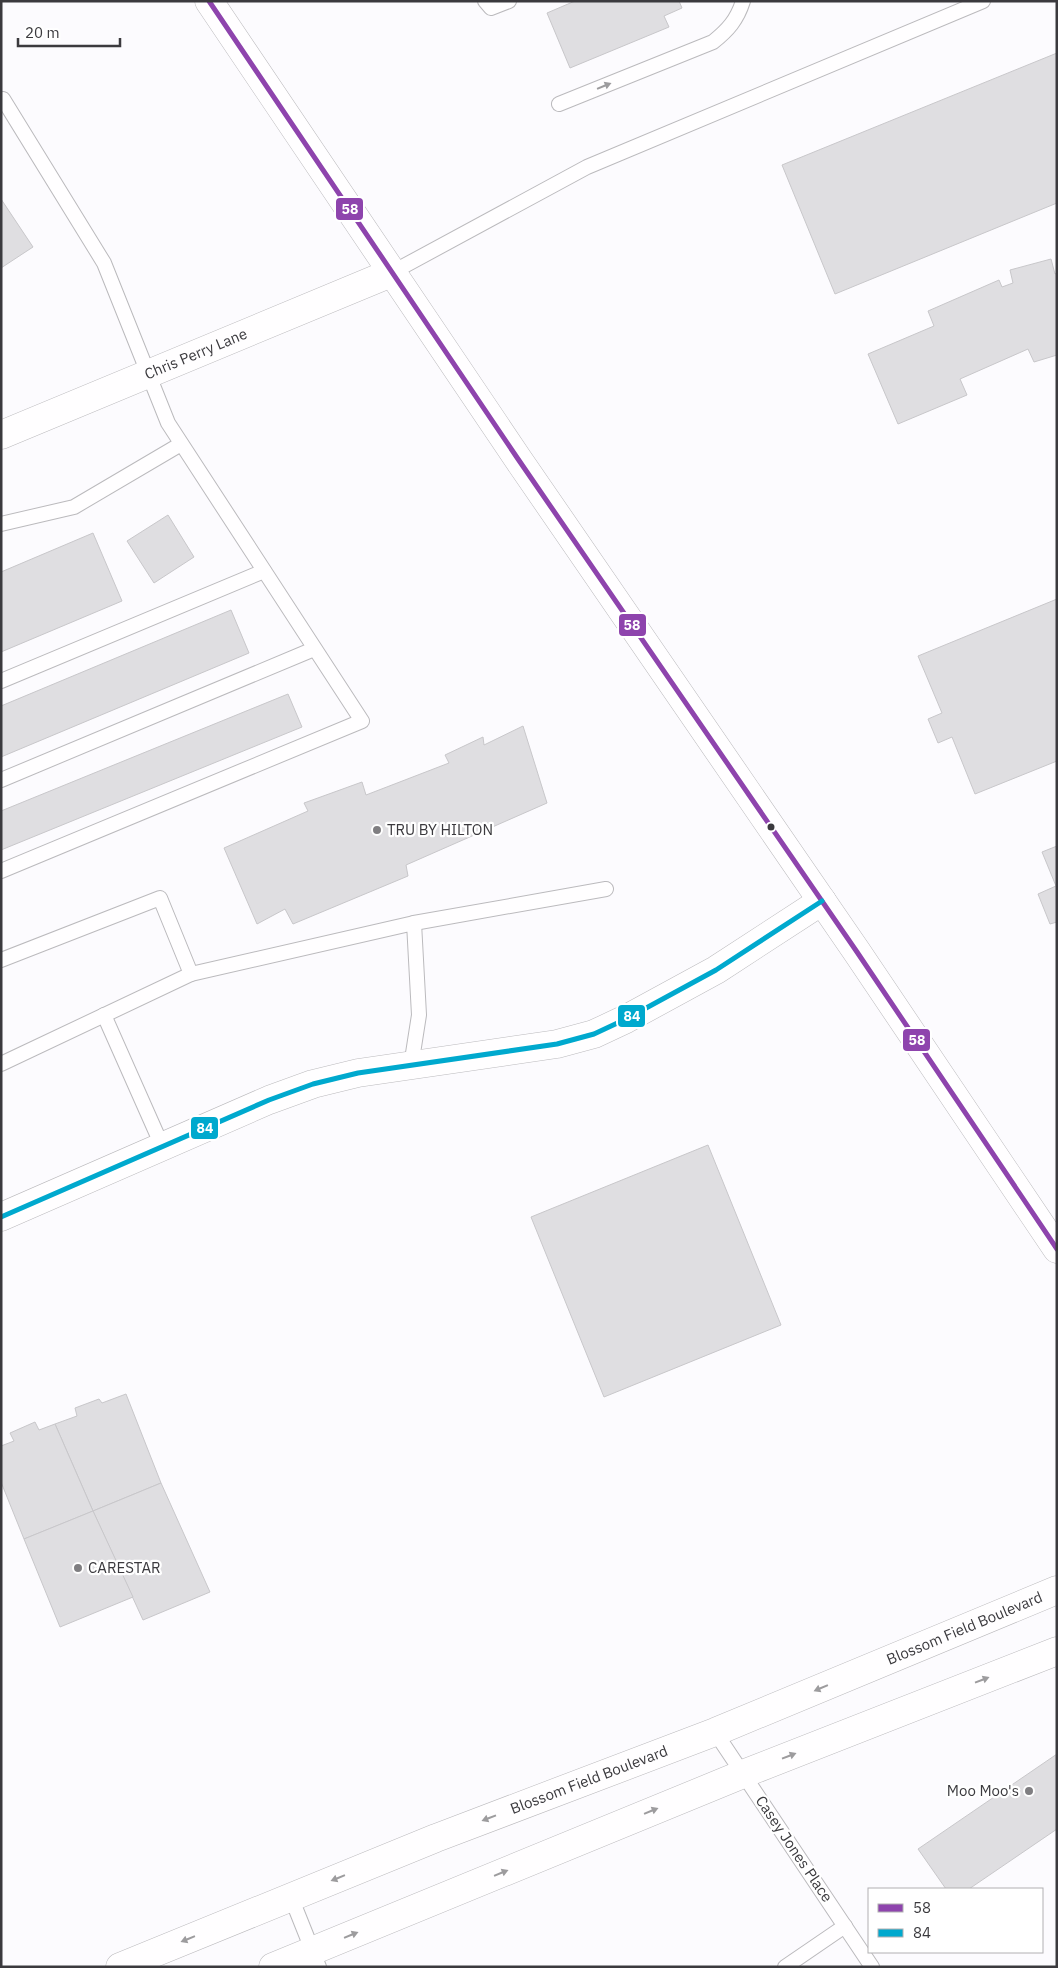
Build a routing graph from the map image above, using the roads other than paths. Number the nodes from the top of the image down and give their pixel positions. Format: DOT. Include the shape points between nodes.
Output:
graph roads {
  1 [pos="208,1"];
  2 [pos="509,1"];
  3 [pos="743,1"];
  4 [pos="983,1"];
  5 [pos="488,5"];
  6 [pos="225,14"];
  7 [pos="3,99"];
  8 [pos="559,104"];
  9 [pos="391,273"];
  10 [pos="146,375"];
  11 [pos="1,434"];
  12 [pos="182,444"];
  13 [pos="1,524"];
  14 [pos="264,570"];
  15 [pos="314,649"];
  16 [pos="1,680"];
  17 [pos="1,780"];
  18 [pos="1,871"];
  19 [pos="606,889"];
  20 [pos="822,901"];
  21 [pos="414,923"];
  22 [pos="1,960"];
  23 [pos="191,974"];
  24 [pos="104,1015"];
  25 [pos="1,1064"];
  26 [pos="412,1066"];
  27 [pos="163,1148"];
  28 [pos="1,1216"];
  29 [pos="1057,1248"];
  30 [pos="1057,1590"];
  31 [pos="1057,1651"];
  32 [pos="715,1732"];
  33 [pos="743,1774"];
  34 [pos="291,1897"];
  35 [pos="845,1926"];
  36 [pos="316,1959"];
  37 [pos="120,1967"];
  38 [pos="273,1967"];
  39 [pos="785,1967"];
  40 [pos="872,1967"];
  1 -- 6 [label="main road"];
  2 -- 5 [label="lane"];
  8 -- 3 [label="lane, one-way" via="713,42 732,25"];
  4 -- 9 [label="lane" via="587,166"];
  6 -- 9 [label="main road"];
  7 -- 10 [label="lane" via="104,263"];
  9 -- 10 [label="main road, Chris Perry Lane"];
  9 -- 20 [label="main road"];
  10 -- 11 [label="main road, Chris Perry Lane"];
  10 -- 12 [label="lane" via="168,424"];
  12 -- 13 [label="lane" via="74,507"];
  12 -- 14 [label="lane"];
  14 -- 15 [label="lane"];
  14 -- 16 [label="lane"];
  15 -- 17 [label="lane"];
  15 -- 18 [label="lane" via="362,721"];
  19 -- 21 [label="lane"];
  20 -- 26 [label="main road" via="716,970 594,1034 557,1044"];
  20 -- 29 [label="main road"];
  21 -- 23 [label="lane"];
  21 -- 26 [label="lane" via="419,1015"];
  22 -- 23 [label="lane" via="160,898"];
  23 -- 24 [label="lane"];
  24 -- 25 [label="lane"];
  24 -- 27 [label="lane"];
  26 -- 27 [label="main road" via="358,1073 313,1084 269,1100"];
  27 -- 28 [label="main road"];
  30 -- 32 [label="main road, Blossom Field Boulevard, one-way"];
  33 -- 31 [label="main road, one-way"];
  32 -- 33 [label="lane, Casey Jones Place"];
  32 -- 34 [label="main road, Blossom Field Boulevard, one-way"];
  33 -- 35 [label="lane, Casey Jones Place"];
  36 -- 33 [label="main road, one-way"];
  34 -- 36 [label="lane"];
  34 -- 37 [label="main road, Blossom Field Boulevard, one-way"];
  35 -- 39 [label="lane"];
  35 -- 40 [label="lane, Casey Jones Place"];
  36 -- 38 [label="main road"];
}
